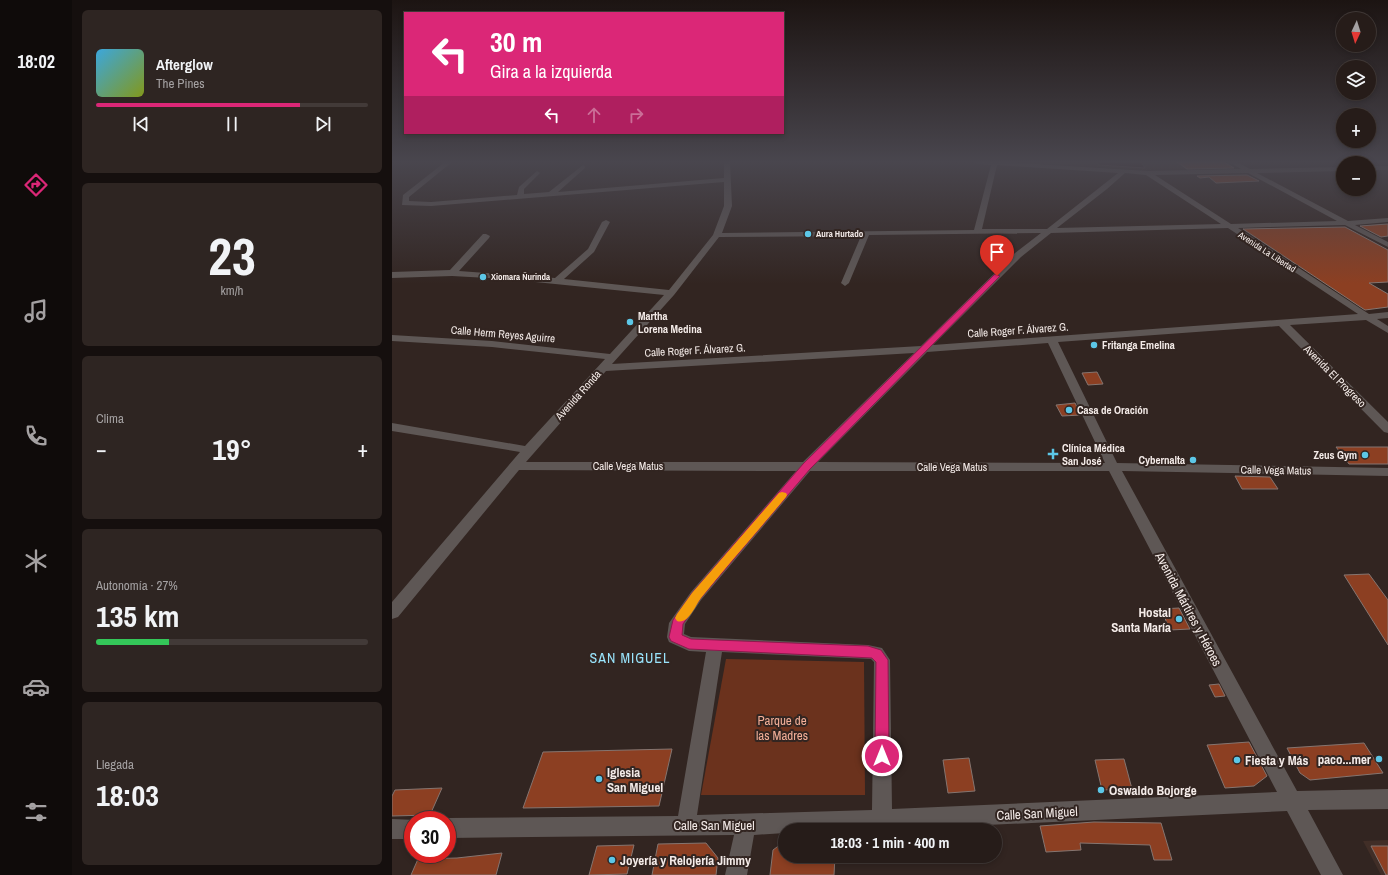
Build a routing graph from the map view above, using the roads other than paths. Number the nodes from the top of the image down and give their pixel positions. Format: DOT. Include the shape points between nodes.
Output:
graph roads {
  1 [pos="405,203"];
  2 [pos="444,203"];
  3 [pos="728,203"];
  4 [pos="984,203"];
  5 [pos="1085,203"];
  6 [pos="1192,203"];
  7 [pos="1308,203"];
  8 [pos="1388,220"];
  9 [pos="606,222"];
  10 [pos="1346,223"];
  11 [pos="1227,226"];
  12 [pos="1048,231"];
  13 [pos="977,232"];
  14 [pos="866,233"];
  15 [pos="717,235"];
  16 [pos="486,236"];
  17 [pos="1388,245"];
  18 [pos="452,273"];
  19 [pos="392,274"];
  20 [pos="556,281"];
  21 [pos="845,283"];
  22 [pos="671,293"];
  23 [pos="1388,315"];
  24 [pos="1367,317"];
  25 [pos="1283,324"];
  26 [pos="1388,330"];
  27 [pos="392,338"];
  28 [pos="1052,340"];
  29 [pos="925,349"];
  30 [pos="612,357"];
  31 [pos="602,368"];
  32 [pos="392,427"];
  33 [pos="1388,429"];
  34 [pos="528,450"];
  35 [pos="516,466"];
  36 [pos="807,466"];
  37 [pos="1113,467"];
  38 [pos="1388,472"];
  39 [pos="392,613"];
  40 [pos="715,646"];
  41 [pos="1388,799"];
  42 [pos="1292,801"];
  43 [pos="882,820"];
  44 [pos="686,825"];
  45 [pos="746,825"];
  46 [pos="456,828"];
  47 [pos="392,829"];
  48 [pos="404,829"];
  49 [pos="736,875"];
  50 [pos="1332,875"];
  1 -- 2 [label="street"];
  3 -- 15 [label="street, Avenida Ronda"];
  4 -- 13 [label="street"];
  5 -- 12 [label="street"];
  6 -- 11 [label="street, Avenida La Libertad"];
  7 -- 10 [label="street"];
  8 -- 10 [label="street"];
  9 -- 20 [label="street" via="591,250"];
  10 -- 11 [label="street"];
  10 -- 17 [label="street"];
  11 -- 12 [label="street"];
  11 -- 24 [label="street, Avenida La Libertad"];
  12 -- 13 [label="street"];
  12 -- 29 [label="street" via="1018,255"];
  13 -- 14 [label="street"];
  14 -- 15 [label="street"];
  14 -- 21 [label="street"];
  15 -- 22 [label="street, Avenida Ronda"];
  16 -- 18 [label="street"];
  18 -- 19 [label="street"];
  18 -- 20 [label="street"];
  20 -- 22 [label="street"];
  22 -- 30 [label="street, Avenida Ronda"];
  23 -- 24 [label="street, Calle Roger F. Álvarez G."];
  24 -- 25 [label="street, Calle Roger F. Álvarez G."];
  24 -- 26 [label="street, Avenida La Libertad"];
  25 -- 28 [label="street, Calle Roger F. Álvarez G."];
  25 -- 33 [label="street, Avenida El Progreso"];
  27 -- 30 [label="street, Calle Herm Reyes Aguirre" via="492,344"];
  28 -- 29 [label="street, Calle Roger F. Álvarez G."];
  28 -- 37 [label="street, Avenida Mártires y Héroes"];
  29 -- 31 [label="street, Calle Roger F. Álvarez G."];
  29 -- 36 [label="street"];
  30 -- 31 [label="street, Avenida Ronda"];
  31 -- 34 [label="street, Avenida Ronda"];
  32 -- 34 [label="street"];
  34 -- 35 [label="street, Avenida Ronda"];
  35 -- 36 [label="street, Calle Vega Matus"];
  35 -- 39 [label="street, Avenida Ronda"];
  36 -- 37 [label="street, Calle Vega Matus"];
  36 -- 40 [label="street" via="696,596 677,623 675,637 689,644"];
  37 -- 38 [label="street, Calle Vega Matus"];
  37 -- 42 [label="street, Avenida Mártires y Héroes"];
  40 -- 43 [label="street" via="876,653 882,660"];
  40 -- 44 [label="street"];
  41 -- 42 [label="street, Calle San Miguel"];
  42 -- 43 [label="street, Calle San Miguel"];
  42 -- 50 [label="street, Avenida Mártires y Héroes"];
  43 -- 45 [label="street, Calle San Miguel"];
  44 -- 45 [label="street, Calle San Miguel"];
  44 -- 46 [label="street, Calle San Miguel"];
  45 -- 49 [label="street"];
  47 -- 48 [label="street"];
}
